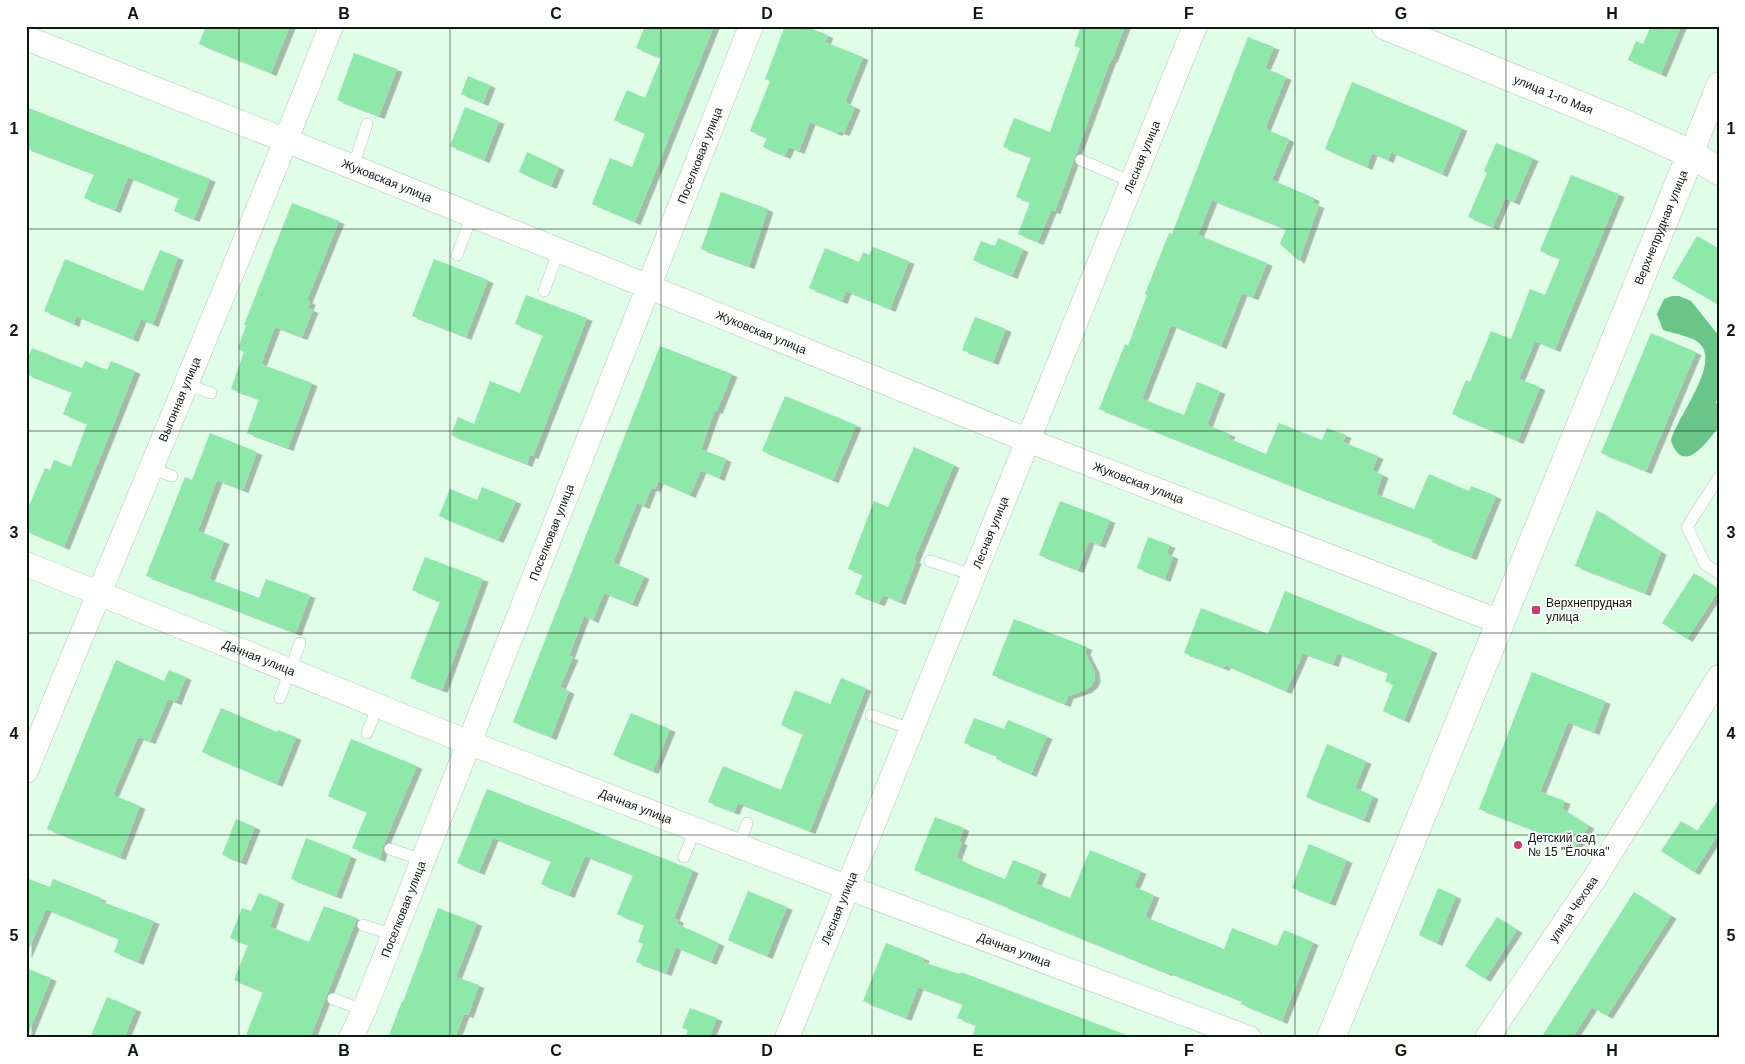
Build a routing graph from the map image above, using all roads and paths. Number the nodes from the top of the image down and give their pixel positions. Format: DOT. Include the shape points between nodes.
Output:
graph roads {
  1 [pos="331,26"];
  2 [pos="751,26"];
  3 [pos="1195,26"];
  4 [pos="1386,26"];
  5 [pos="26,38"];
  6 [pos="1719,84"];
  7 [pos="367,124"];
  8 [pos="287,141"];
  9 [pos="1691,154"];
  10 [pos="1081,160"];
  11 [pos="353,167"];
  12 [pos="1719,171"];
  13 [pos="1132,182"];
  14 [pos="472,215"];
  15 [pos="559,250"];
  16 [pos="457,255"];
  17 [pos="649,286"];
  18 [pos="544,291"];
  19 [pos="185,384"];
  20 [pos="211,393"];
  21 [pos="1027,440"];
  22 [pos="150,468"];
  23 [pos="172,476"];
  24 [pos="1719,477"];
  25 [pos="930,561"];
  26 [pos="26,564"];
  27 [pos="1719,573"];
  28 [pos="973,575"];
  29 [pos="98,592"];
  30 [pos="1500,622"];
  31 [pos="300,642"];
  32 [pos="291,670"];
  33 [pos="1719,677"];
  34 [pos="280,698"];
  35 [pos="378,706"];
  36 [pos="871,716"];
  37 [pos="911,729"];
  38 [pos="367,733"];
  39 [pos="470,743"];
  40 [pos="26,770"];
  41 [pos="747,823"];
  42 [pos="695,829"];
  43 [pos="739,846"];
  44 [pos="390,849"];
  45 [pos="684,857"];
  46 [pos="423,860"];
  47 [pos="847,887"];
  48 [pos="364,925"];
  49 [pos="393,935"];
  50 [pos="333,999"];
  51 [pos="364,1010"];
  52 [pos="351,1038"];
  53 [pos="787,1038"];
  54 [pos="1249,1038"];
  55 [pos="1331,1038"];
  56 [pos="1488,1038"];
  1 -- 8 [label="street, Выгонная улица"];
  2 -- 17 [label="street, Поселковая улица"];
  3 -- 13 [label="street, Лесная улица"];
  4 -- 9 [label="street, улица 1-го Мая"];
  5 -- 8 [label="street, Жуковская улица"];
  6 -- 9 [label="street, Верхнепрудная улица"];
  7 -- 11 [label="lane"];
  8 -- 11 [label="street, Жуковская улица"];
  8 -- 19 [label="street, Выгонная улица"];
  9 -- 12 [label="street, улица 1-го Мая"];
  9 -- 30 [label="street, Верхнепрудная улица"];
  10 -- 13 [label="lane"];
  11 -- 14 [label="street, Жуковская улица"];
  13 -- 21 [label="street, Лесная улица"];
  14 -- 15 [label="street, Жуковская улица"];
  14 -- 16 [label="lane"];
  15 -- 17 [label="street, Жуковская улица"];
  15 -- 18 [label="lane"];
  17 -- 21 [label="street, Жуковская улица"];
  17 -- 39 [label="street, Поселковая улица"];
  19 -- 20 [label="lane"];
  19 -- 22 [label="street, Выгонная улица"];
  21 -- 28 [label="street, Лесная улица"];
  21 -- 30 [label="street, Жуковская улица"];
  22 -- 23 [label="lane"];
  22 -- 29 [label="street, Выгонная улица"];
  24 -- 27 [label="lane" via="1686,527 1705,564"];
  25 -- 28 [label="lane"];
  26 -- 29 [label="street, Дачная улица"];
  28 -- 37 [label="street, Лесная улица"];
  29 -- 32 [label="street, Дачная улица"];
  29 -- 40 [label="street, Выгонная улица"];
  30 -- 55 [label="street, Верхнепрудная улица"];
  31 -- 32 [label="lane"];
  32 -- 34 [label="lane"];
  32 -- 35 [label="street, Дачная улица"];
  33 -- 56 [label="street, улица Чехова" via="1596,876"];
  35 -- 38 [label="lane"];
  35 -- 39 [label="street, Дачная улица"];
  36 -- 37 [label="lane"];
  37 -- 47 [label="street, Лесная улица"];
  39 -- 42 [label="street, Дачная улица"];
  39 -- 46 [label="street, Поселковая улица"];
  41 -- 43 [label="lane"];
  42 -- 43 [label="street, Дачная улица"];
  42 -- 45 [label="lane"];
  43 -- 47 [label="street, Дачная улица"];
  44 -- 46 [label="lane"];
  46 -- 49 [label="street, Поселковая улица"];
  47 -- 53 [label="street, Лесная улица"];
  47 -- 54 [label="street, Дачная улица"];
  48 -- 49 [label="lane"];
  49 -- 51 [label="street, Поселковая улица"];
  50 -- 51 [label="lane"];
  51 -- 52 [label="street, Поселковая улица"];
}
